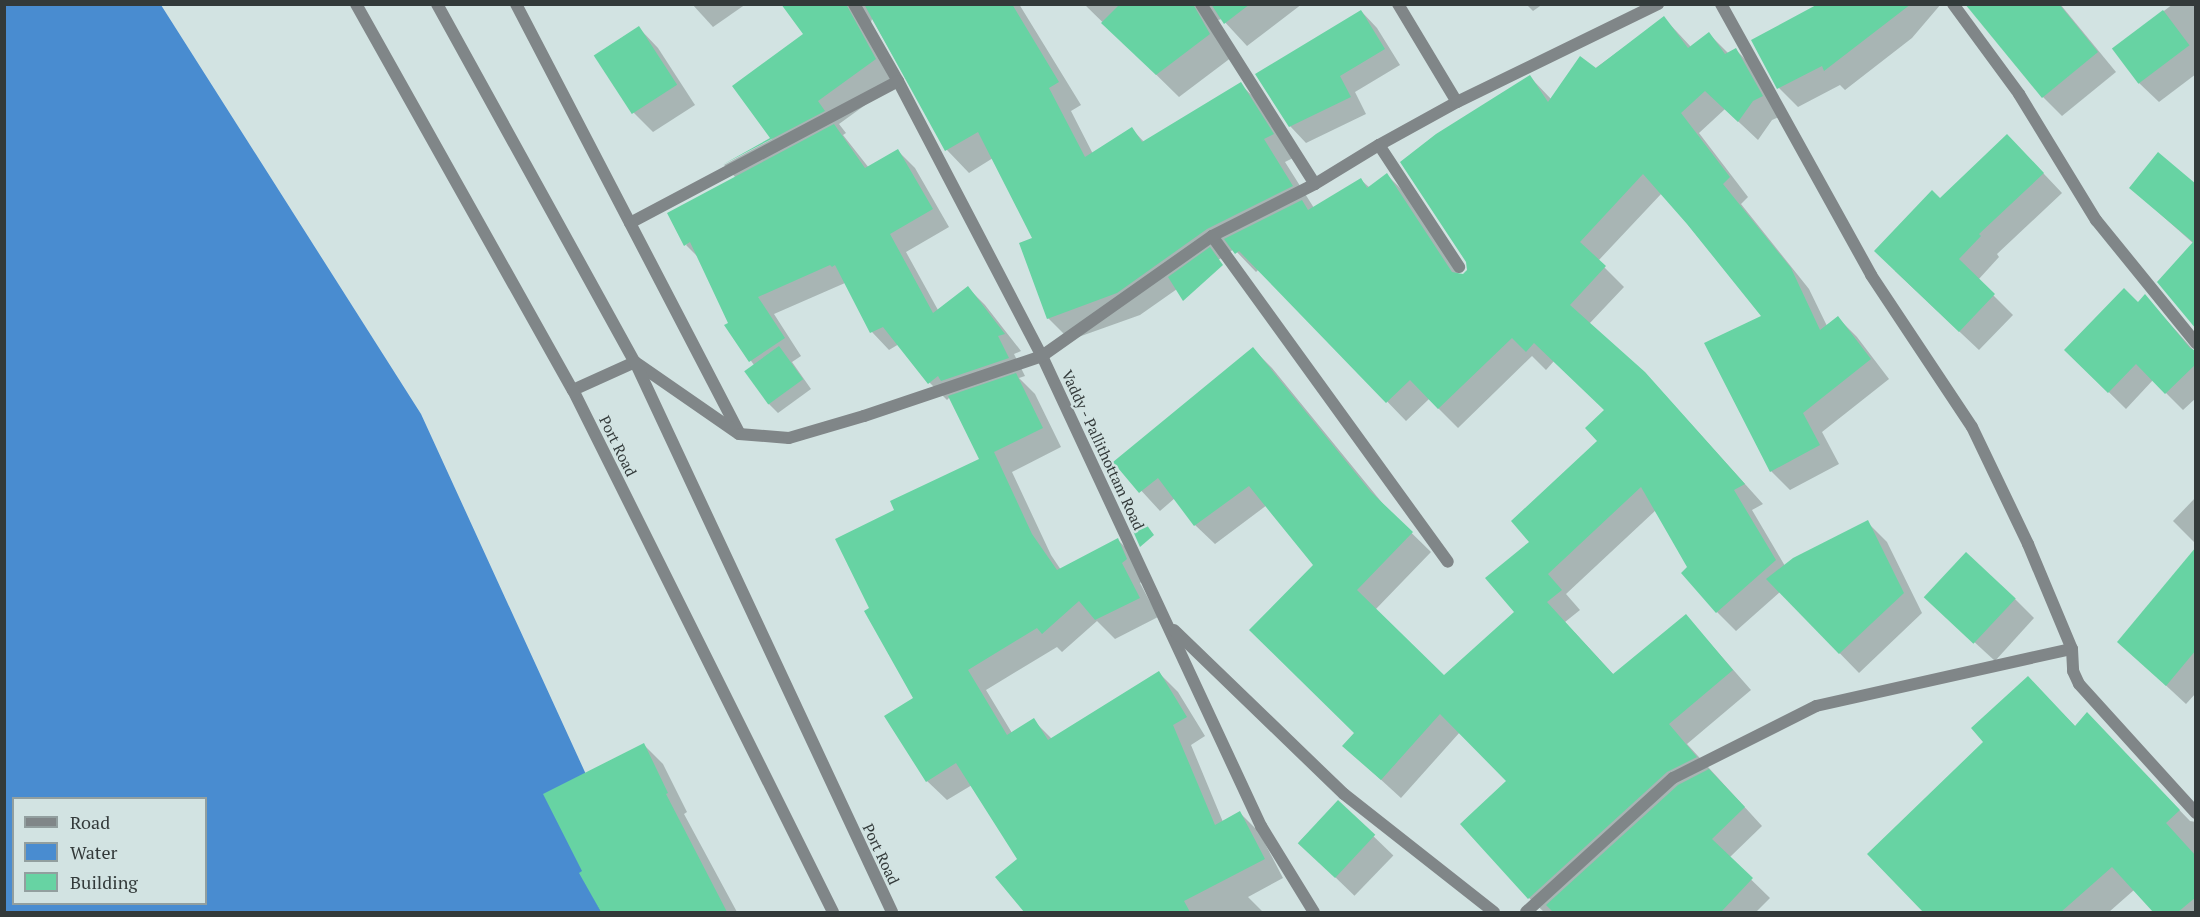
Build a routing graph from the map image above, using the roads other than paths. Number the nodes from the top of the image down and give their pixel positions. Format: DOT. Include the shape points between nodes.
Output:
graph roads {
  1 [pos="356,4"];
  2 [pos="437,4"];
  3 [pos="516,4"];
  4 [pos="854,4"];
  5 [pos="1202,4"];
  6 [pos="1398,4"];
  7 [pos="1658,4"];
  8 [pos="1720,4"];
  9 [pos="1953,4"];
  10 [pos="898,81"];
  11 [pos="1457,102"];
  12 [pos="1379,145"];
  13 [pos="1316,184"];
  14 [pos="630,223"];
  15 [pos="1212,236"];
  16 [pos="1459,267"];
  17 [pos="2196,343"];
  18 [pos="1042,356"];
  19 [pos="634,362"];
  20 [pos="573,390"];
  21 [pos="739,434"];
  22 [pos="1448,562"];
  23 [pos="1168,625"];
  24 [pos="2072,650"];
  25 [pos="2196,813"];
  26 [pos="833,912"];
  27 [pos="892,912"];
  28 [pos="1314,912"];
  29 [pos="1494,912"];
  30 [pos="1526,912"];
  1 -- 20 [label="street, Port Road"];
  2 -- 19 [label="street, Port Road"];
  3 -- 14 [label="street"];
  4 -- 10 [label="street, Vaddy - Pallithottam Road"];
  5 -- 13 [label="street"];
  6 -- 11 [label="street"];
  7 -- 11 [label="street"];
  8 -- 24 [label="street" via="1871,275 1972,426 2028,544"];
  9 -- 17 [label="street" via="2019,94 2096,220"];
  10 -- 14 [label="street"];
  10 -- 18 [label="street, Vaddy - Pallithottam Road"];
  11 -- 12 [label="street"];
  12 -- 13 [label="street"];
  12 -- 16 [label="street"];
  13 -- 15 [label="street"];
  14 -- 21 [label="street"];
  15 -- 18 [label="street"];
  15 -- 22 [label="street"];
  18 -- 21 [label="street" via="864,417 789,438"];
  18 -- 23 [label="street, Vaddy - Pallithottam Road"];
  19 -- 20 [label="street"];
  19 -- 21 [label="street"];
  19 -- 27 [label="street, Port Road"];
  20 -- 26 [label="street, Port Road"];
  23 -- 28 [label="street, Vaddy - Pallithottam Road" via="1262,826"];
  23 -- 29 [label="street" via="1344,794"];
  24 -- 25 [label="street" via="2073,671 2079,684"];
  24 -- 30 [label="street" via="1816,706 1673,778"];
}
